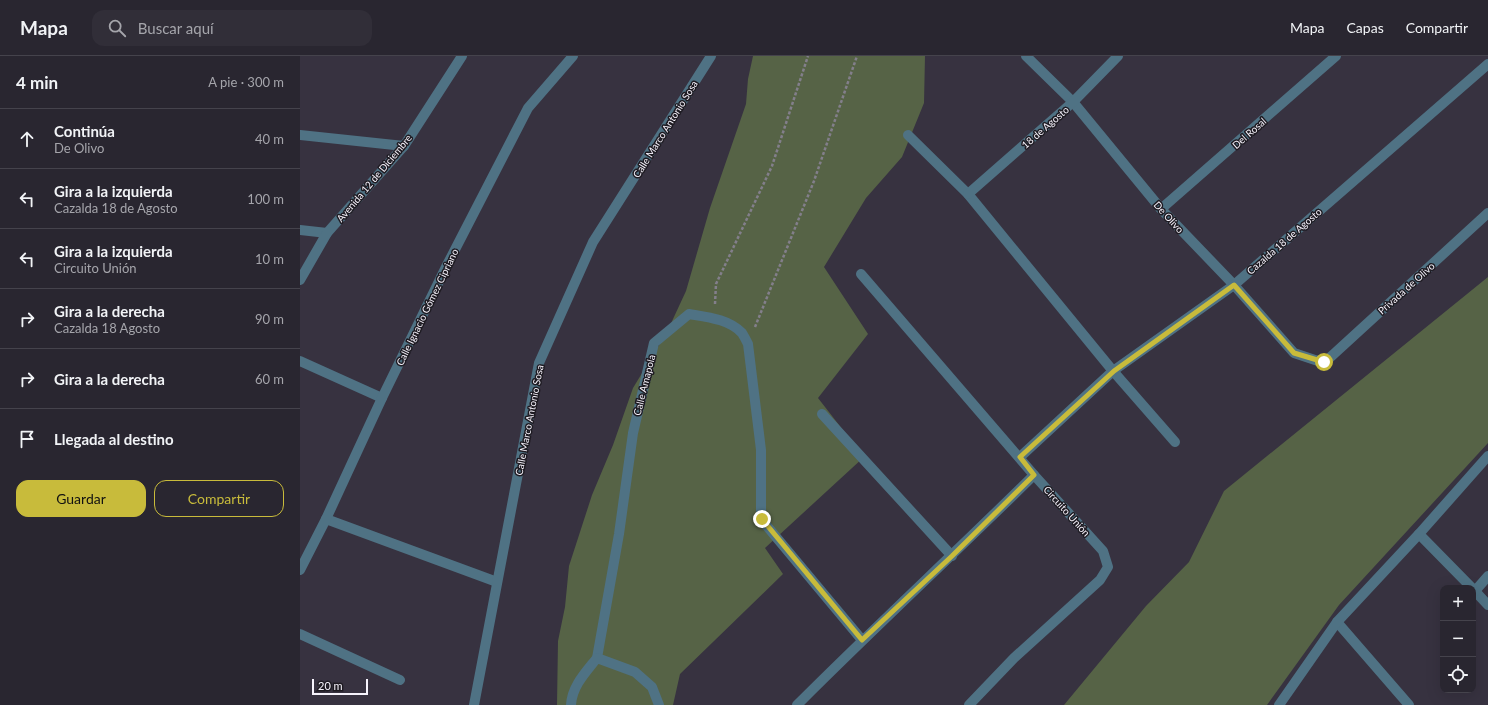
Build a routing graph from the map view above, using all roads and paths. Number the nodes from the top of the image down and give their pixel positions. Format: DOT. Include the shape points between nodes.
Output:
graph roads {
  1 [pos="462,56"];
  2 [pos="574,56"];
  3 [pos="711,56"];
  4 [pos="808,56"];
  5 [pos="857,56"];
  6 [pos="1026,56"];
  7 [pos="1118,56"];
  8 [pos="1336,56"];
  9 [pos="1488,64"];
  10 [pos="1072,102"];
  11 [pos="300,135"];
  12 [pos="908,135"];
  13 [pos="404,146"];
  14 [pos="968,194"];
  15 [pos="1161,209"];
  16 [pos="1488,213"];
  17 [pos="300,230"];
  18 [pos="327,233"];
  19 [pos="861,274"];
  20 [pos="300,280"];
  21 [pos="1234,285"];
  22 [pos="716,319"];
  23 [pos="748,344"];
  24 [pos="300,361"];
  25 [pos="1324,362"];
  26 [pos="1114,371"];
  27 [pos="382,398"];
  28 [pos="822,414"];
  29 [pos="1175,442"];
  30 [pos="1488,456"];
  31 [pos="1020,457"];
  32 [pos="1034,475"];
  33 [pos="326,519"];
  34 [pos="1419,534"];
  35 [pos="952,556"];
  36 [pos="300,570"];
  37 [pos="1488,576"];
  38 [pos="497,582"];
  39 [pos="1469,585"];
  40 [pos="1476,586"];
  41 [pos="1476,592"];
  42 [pos="1488,605"];
  43 [pos="1336,622"];
  44 [pos="300,634"];
  45 [pos="862,640"];
  46 [pos="597,658"];
  47 [pos="400,680"];
  48 [pos="474,705"];
  49 [pos="571,705"];
  50 [pos="659,705"];
  51 [pos="797,705"];
  52 [pos="969,705"];
  53 [pos="1279,705"];
  54 [pos="1409,705"];
  1 -- 13 [label="street, Avenida 12 de Diciembre"];
  2 -- 27 [label="street, Calle Ignacio Gómez Cipriano" via="528,108"];
  3 -- 38 [label="street, Calle Marco Antonio Sosa" via="593,242 539,363"];
  4 -- 22 [label="path" via="772,166 716,284"];
  5 -- 23 [label="path" via="814,181"];
  6 -- 10 [label="street, De Olivo"];
  7 -- 10 [label="street, 18 de Agosto"];
  8 -- 15 [label="street, Del Rosal"];
  9 -- 21 [label="street, Cazalda 18 de Agosto"];
  10 -- 14 [label="street, 18 de Agosto"];
  10 -- 15 [label="street, De Olivo"];
  11 -- 13 [label="street"];
  12 -- 14 [label="street"];
  13 -- 18 [label="street, Avenida 12 de Diciembre"];
  14 -- 26 [label="street"];
  15 -- 21 [label="street, De Olivo"];
  16 -- 25 [label="street, Privada de Olivo"];
  17 -- 18 [label="street"];
  18 -- 20 [label="street, Avenida 12 de Diciembre"];
  19 -- 31 [label="street, Circuito Unión"];
  21 -- 25 [label="street, De Olivo" via="1294,353"];
  21 -- 26 [label="street, Cazalda 18 de Agosto"];
  22 -- 23 [label="street" via="742,333"];
  22 -- 46 [label="street, Calle Amapola" via="689,314 654,344 633,432 619,534"];
  23 -- 45 [label="street" via="761,450 762,519"];
  24 -- 27 [label="street"];
  26 -- 29 [label="street"];
  26 -- 31 [label="street, Cazalda 18 de Agosto"];
  27 -- 33 [label="street, Calle Ignacio Gómez Cipriano"];
  28 -- 35 [label="street"];
  30 -- 34 [label="street"];
  31 -- 32 [label="street, Circuito Unión"];
  32 -- 35 [label="street"];
  32 -- 52 [label="street, Circuito Unión" via="1103,551 1108,567 1100,580 1014,658"];
  33 -- 36 [label="street, Calle Ignacio Gómez Cipriano"];
  33 -- 38 [label="street"];
  34 -- 39 [label="street"];
  34 -- 43 [label="street"];
  35 -- 45 [label="street"];
  37 -- 40 [label="street"];
  38 -- 48 [label="street, Calle Marco Antonio Sosa"];
  41 -- 42 [label="street"];
  43 -- 53 [label="street"];
  43 -- 54 [label="street"];
  44 -- 47 [label="street"];
  45 -- 51 [label="street"];
  46 -- 49 [label="street, Calle Amapola" via="578,682"];
  46 -- 50 [label="street" via="635,672 652,687"];
}
